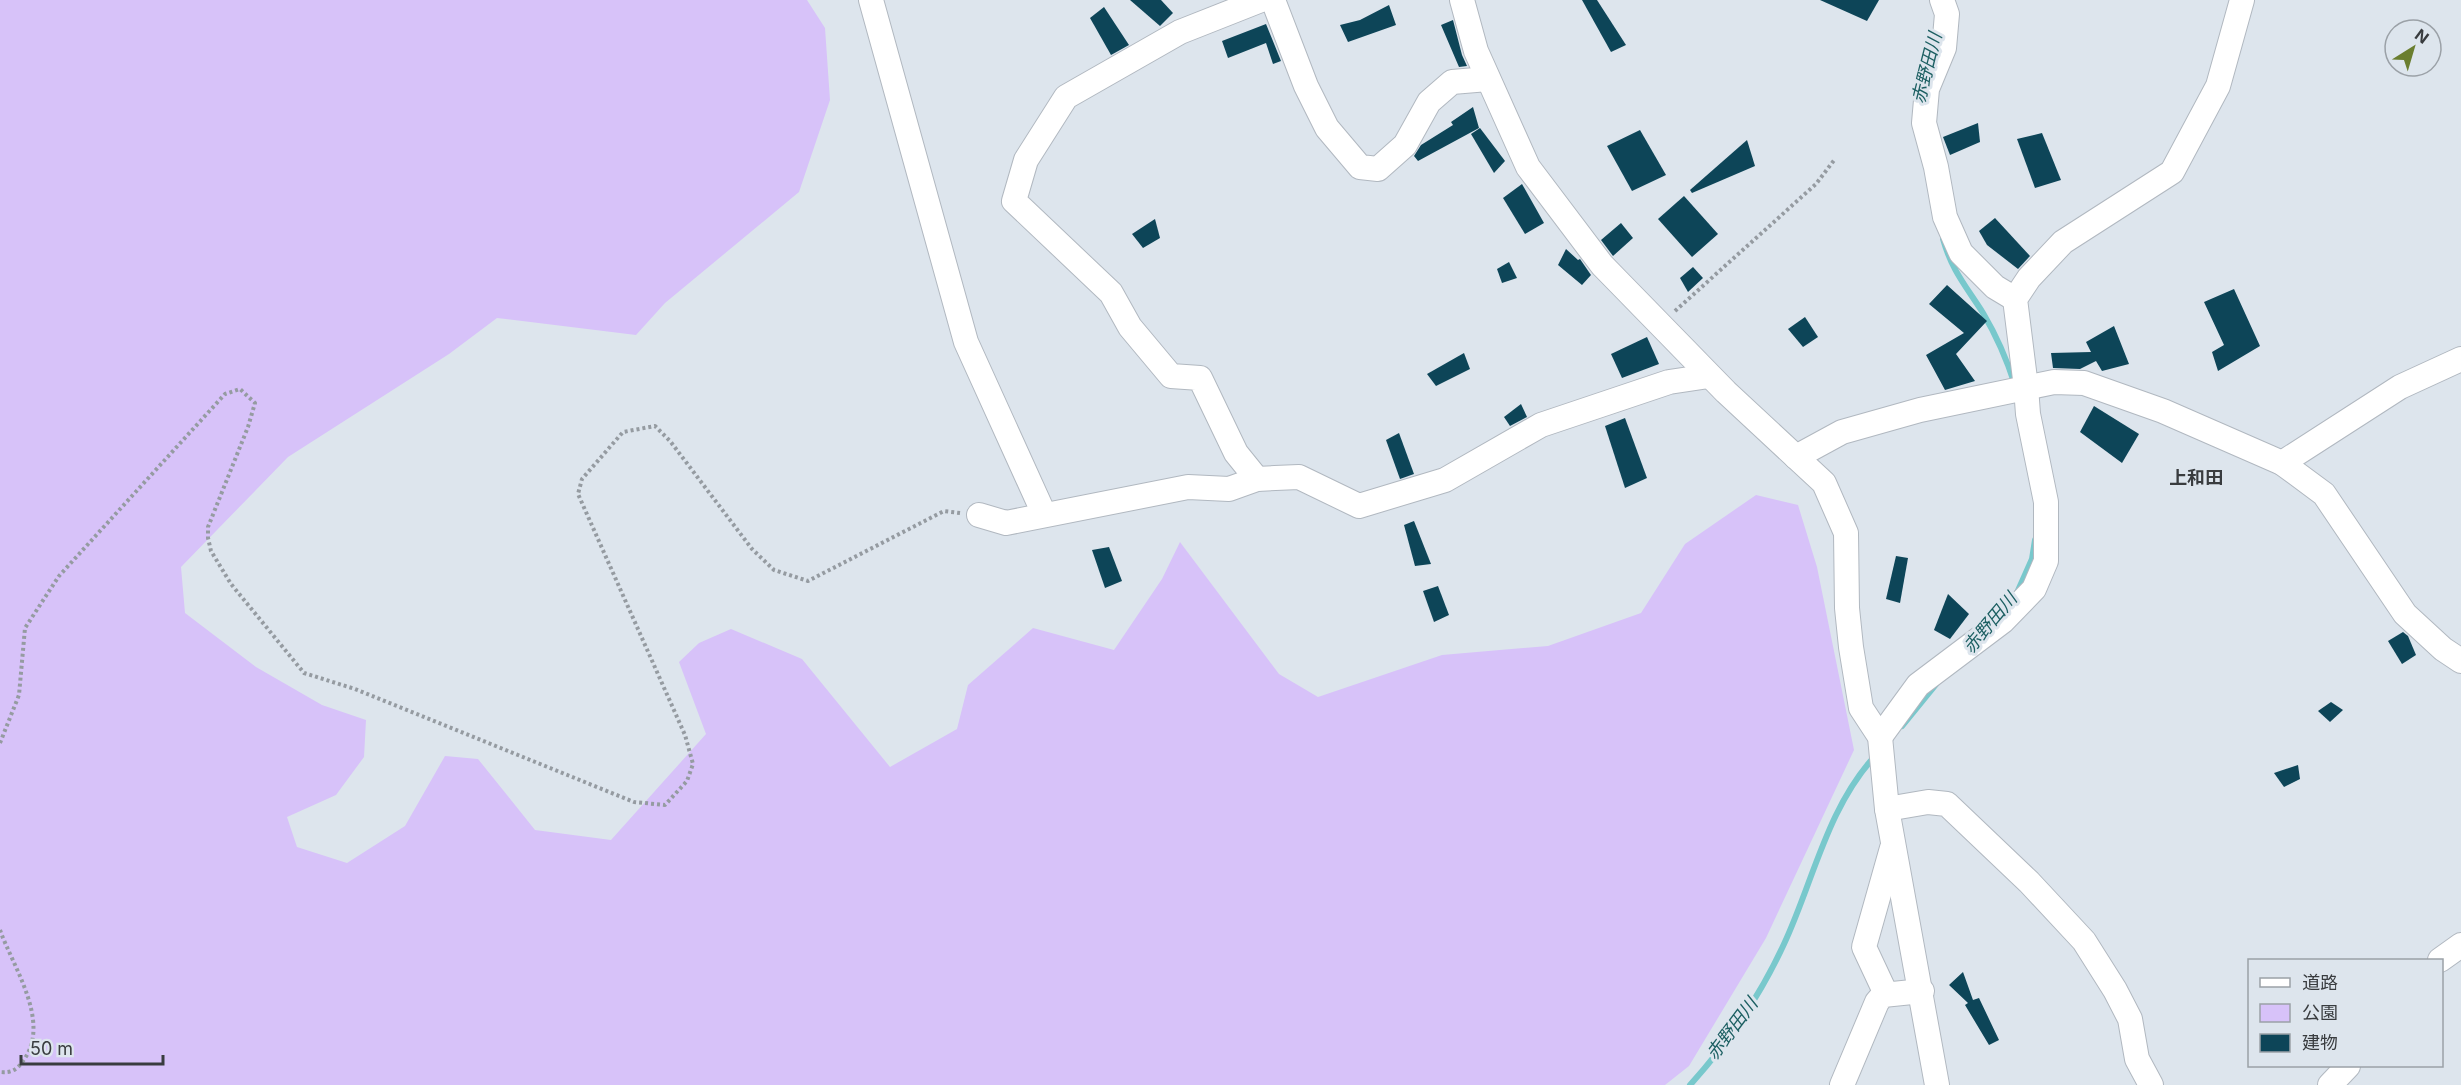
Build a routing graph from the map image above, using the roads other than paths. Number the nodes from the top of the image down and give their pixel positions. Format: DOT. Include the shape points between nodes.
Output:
graph roads {
  1 [pos="872,0"];
  2 [pos="1262,0"];
  3 [pos="1273,0"];
  4 [pos="1462,0"];
  5 [pos="1942,0"];
  6 [pos="2242,0"];
  7 [pos="1488,79"];
  8 [pos="2015,299"];
  9 [pos="2461,359"];
  10 [pos="1709,376"];
  11 [pos="2026,387"];
  12 [pos="1796,457"];
  13 [pos="2282,463"];
  14 [pos="1257,479"];
  15 [pos="1044,514"];
  16 [pos="979,515"];
  17 [pos="2461,661"];
  18 [pos="1880,737"];
  19 [pos="1887,809"];
  20 [pos="1893,843"];
  21 [pos="2461,945"];
  22 [pos="2441,959"];
  23 [pos="1922,991"];
  24 [pos="1886,994"];
  25 [pos="2346,1067"];
  26 [pos="1842,1085"];
  27 [pos="1937,1085"];
  28 [pos="2151,1085"];
  29 [pos="2330,1085"];
  1 -- 15 [label="street" via="966,342"];
  2 -- 14 [label="street" via="1180,32 1066,97 1026,160 1014,201 1112,293 1130,327 1171,376 1200,378 1236,453"];
  3 -- 7 [label="street" via="1306,86 1327,128 1360,167 1378,169 1405,145 1429,102 1452,82"];
  4 -- 7 [label="street"];
  5 -- 8 [label="street" via="1947,14 1944,48 1928,89 1924,123 1945,217 1961,253 1995,287"];
  6 -- 8 [label="street" via="2218,86 2172,172 2063,242"];
  7 -- 10 [label="street" via="1528,167 1602,265"];
  8 -- 11 [label="street"];
  9 -- 13 [label="street" via="2400,387"];
  10 -- 12 [label="street"];
  10 -- 14 [label="street" via="1669,382 1541,424 1445,480 1359,506 1299,477"];
  11 -- 12 [label="street" via="1842,432"];
  11 -- 13 [label="street" via="2054,382 2084,383 2163,411"];
  11 -- 18 [label="street" via="2046,502 2046,561 2034,589 2003,621 1918,685"];
  12 -- 18 [label="street" via="1824,483 1846,532 1852,657 1861,708"];
  13 -- 17 [label="street" via="2324,494 2405,614"];
  14 -- 15 [label="street" via="1229,489 1188,487"];
  15 -- 16 [label="street" via="1006,523"];
  18 -- 19 [label="street"];
  19 -- 20 [label="street"];
  19 -- 28 [label="street" via="1928,802 1947,804 2029,882 2084,941 2115,990 2130,1019 2137,1059"];
  20 -- 23 [label="street"];
  20 -- 24 [label="street" via="1864,947"];
  21 -- 22 [label="street"];
  23 -- 24 [label="street"];
  23 -- 27 [label="street"];
  24 -- 26 [label="street" via="1877,1002"];
  25 -- 29 [label="street"];
}
